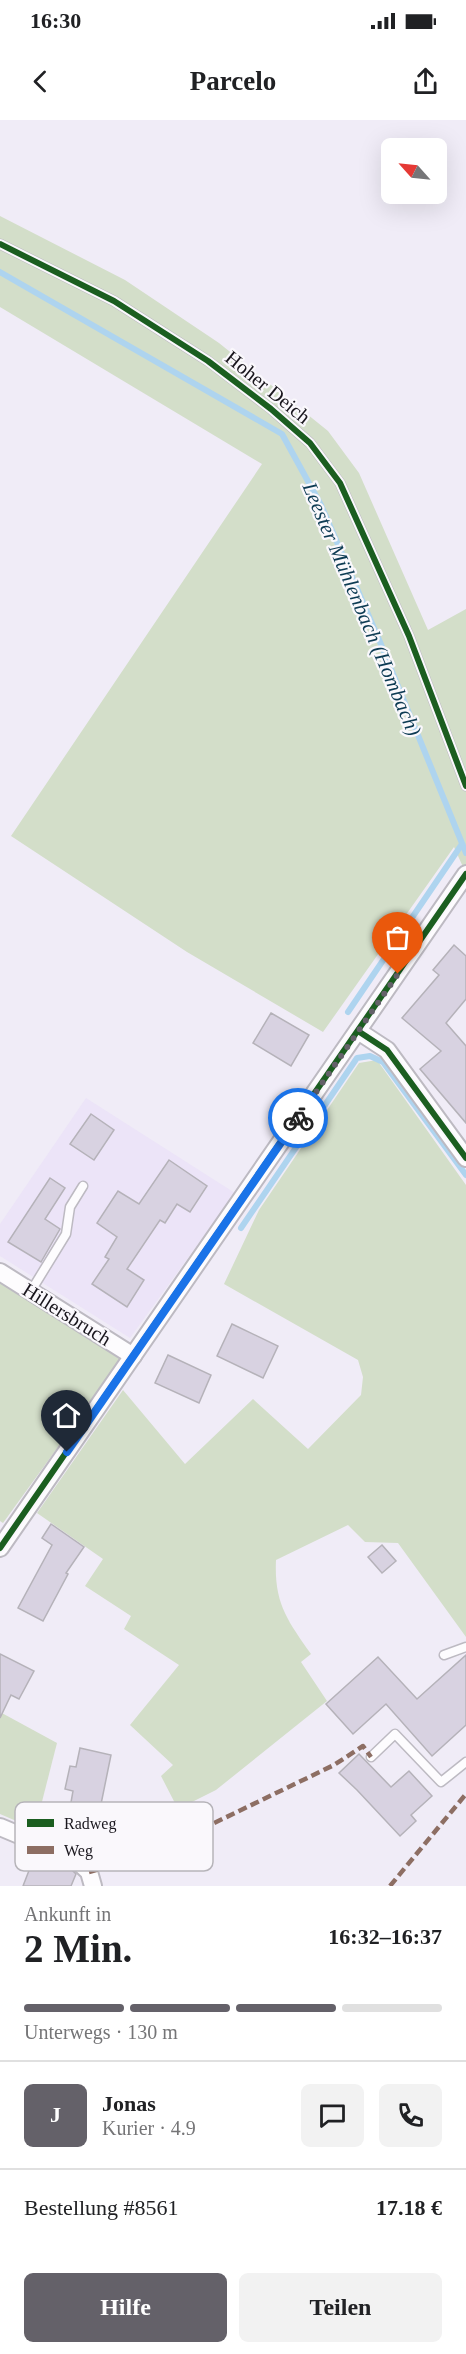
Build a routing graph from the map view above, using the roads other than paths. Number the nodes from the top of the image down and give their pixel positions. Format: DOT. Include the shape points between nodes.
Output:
graph roads {
  1 [pos="0,244"];
  2 [pos="466,786"];
  3 [pos="465,876"];
  4 [pos="358,1031"];
  5 [pos="466,1158"];
  6 [pos="83,1186"];
  7 [pos="0,1272"];
  8 [pos="31,1291"];
  9 [pos="133,1356"];
  10 [pos="0,1548"];
  11 [pos="466,1647"];
  12 [pos="444,1655"];
  13 [pos="371,1757"];
  14 [pos="466,1762"];
  15 [pos="0,1827"];
  16 [pos="15,1833"];
  17 [pos="88,1871"];
  18 [pos="93,1886"];
  1 -- 2 [label="lane, Hoher Deich" via="114,301 208,361 310,443 340,483 409,636"];
  3 -- 4 [label="street"];
  4 -- 5 [label="street" via="387,1050"];
  4 -- 9 [label="street"];
  6 -- 8 [label="lane" via="70,1208 66,1234"];
  7 -- 8 [label="street, Hillersbruch"];
  8 -- 9 [label="street, Hillersbruch"];
  9 -- 10 [label="street"];
  11 -- 12 [label="lane"];
  13 -- 14 [label="lane" via="395,1734 441,1782"];
  15 -- 16 [label="street"];
  17 -- 18 [label="street"];
}
